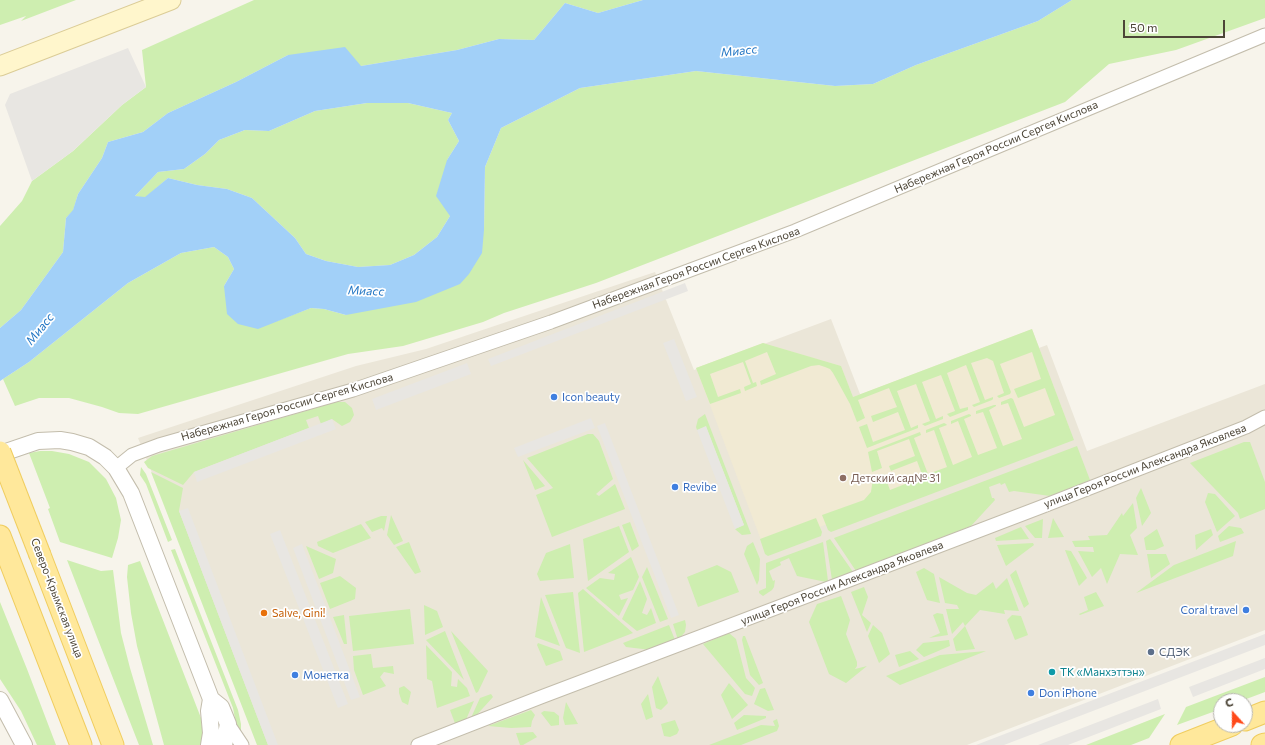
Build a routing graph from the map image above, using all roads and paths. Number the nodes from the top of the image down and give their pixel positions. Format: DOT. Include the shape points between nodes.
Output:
graph roads {
  1 [pos="171,0"];
  2 [pos="1265,35"];
  3 [pos="0,66"];
  4 [pos="1265,416"];
  5 [pos="0,453"];
  6 [pos="116,468"];
  7 [pos="0,536"];
  8 [pos="211,699"];
  9 [pos="0,700"];
  10 [pos="1265,712"];
  11 [pos="1253,717"];
  12 [pos="228,724"];
  13 [pos="1213,732"];
  14 [pos="24,745"];
  15 [pos="80,745"];
  16 [pos="113,745"];
  17 [pos="209,745"];
  18 [pos="224,745"];
  19 [pos="242,745"];
  20 [pos="418,745"];
  21 [pos="1180,745"];
  1 -- 3 [label="main road"];
  2 -- 6 [label="street, Набережная Героя России Сергея Кислова" via="787,234 551,322 353,390 159,445 132,455"];
  4 -- 20 [label="street, улица Героя России Александра Яковлева" via="1246,427 982,530"];
  5 -- 6 [label="street" via="38,441 60,440 89,448 105,457"];
  5 -- 16 [label="main road, Северо-Крымская улица, bridge"];
  6 -- 8 [label="street" via="131,493"];
  7 -- 15 [label="main road"];
  8 -- 12 [label="street" via="221,707"];
  8 -- 17 [label="street"];
  9 -- 14 [label="street"];
  10 -- 11 [label="main road"];
  12 -- 18 [label="street"];
  12 -- 19 [label="street"];
  13 -- 21 [label="main road"];
}
